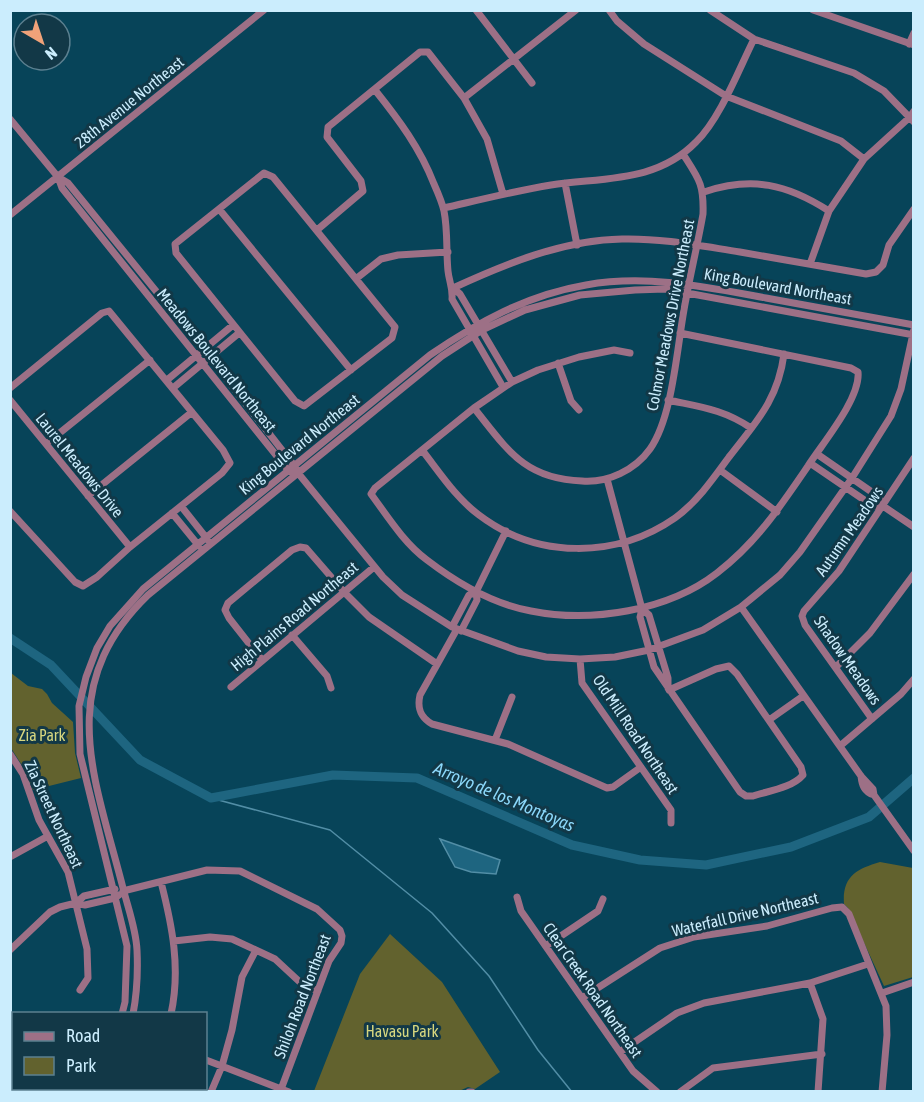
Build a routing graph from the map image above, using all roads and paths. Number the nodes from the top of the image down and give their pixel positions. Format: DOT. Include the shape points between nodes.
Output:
graph roads {
  1 [pos="264,10"];
  2 [pos="476,10"];
  3 [pos="576,10"];
  4 [pos="609,10"];
  5 [pos="710,10"];
  6 [pos="813,10"];
  7 [pos="914,33"];
  8 [pos="754,39"];
  9 [pos="911,44"];
  10 [pos="514,60"];
  11 [pos="532,83"];
  12 [pos="375,90"];
  13 [pos="726,96"];
  14 [pos="464,98"];
  15 [pos="912,117"];
  16 [pos="10,119"];
  17 [pos="683,154"];
  18 [pos="864,159"];
  19 [pos="58,177"];
  20 [pos="565,183"];
  21 [pos="704,192"];
  22 [pos="503,194"];
  23 [pos="444,208"];
  24 [pos="219,209"];
  25 [pos="914,209"];
  26 [pos="829,211"];
  27 [pos="10,215"];
  28 [pos="316,230"];
  29 [pos="577,245"];
  30 [pos="697,245"];
  31 [pos="448,252"];
  32 [pos="810,264"];
  33 [pos="357,278"];
  34 [pos="690,284"];
  35 [pos="453,288"];
  36 [pos="687,293"];
  37 [pos="233,325"];
  38 [pos="480,326"];
  39 [pos="913,331"];
  40 [pos="471,332"];
  41 [pos="239,333"];
  42 [pos="680,333"];
  43 [pos="204,350"];
  44 [pos="630,353"];
  45 [pos="784,354"];
  46 [pos="196,356"];
  47 [pos="209,357"];
  48 [pos="150,360"];
  49 [pos="202,363"];
  50 [pos="558,363"];
  51 [pos="351,370"];
  52 [pos="167,380"];
  53 [pos="512,382"];
  54 [pos="503,387"];
  55 [pos="10,388"];
  56 [pos="173,388"];
  57 [pos="10,400"];
  58 [pos="668,400"];
  59 [pos="474,408"];
  60 [pos="579,410"];
  61 [pos="192,412"];
  62 [pos="751,428"];
  63 [pos="46,444"];
  64 [pos="422,450"];
  65 [pos="817,454"];
  66 [pos="914,458"];
  67 [pos="810,462"];
  68 [pos="295,465"];
  69 [pos="288,470"];
  70 [pos="720,471"];
  71 [pos="298,473"];
  72 [pos="852,478"];
  73 [pos="607,479"];
  74 [pos="845,486"];
  75 [pos="88,496"];
  76 [pos="181,506"];
  77 [pos="884,506"];
  78 [pos="10,511"];
  79 [pos="777,512"];
  80 [pos="172,513"];
  81 [pos="914,527"];
  82 [pos="506,531"];
  83 [pos="208,541"];
  84 [pos="624,542"];
  85 [pos="129,547"];
  86 [pos="200,547"];
  87 [pos="374,567"];
  88 [pos="914,574"];
  89 [pos="476,592"];
  90 [pos="345,593"];
  91 [pos="741,607"];
  92 [pos="642,609"];
  93 [pos="802,616"];
  94 [pos="457,629"];
  95 [pos="292,635"];
  96 [pos="657,648"];
  97 [pos="649,650"];
  98 [pos="580,659"];
  99 [pos="262,660"];
  100 [pos="437,664"];
  101 [pos="836,667"];
  102 [pos="914,679"];
  103 [pos="231,687"];
  104 [pos="331,688"];
  105 [pos="669,690"];
  106 [pos="803,696"];
  107 [pos="512,697"];
  108 [pos="872,719"];
  109 [pos="769,720"];
  110 [pos="495,740"];
  111 [pos="840,746"];
  112 [pos="10,754"];
  113 [pos="641,767"];
  114 [pos="671,823"];
  115 [pos="48,836"];
  116 [pos="914,851"];
  117 [pos="10,857"];
  118 [pos="161,882"];
  119 [pos="113,889"];
  120 [pos="123,891"];
  121 [pos="517,897"];
  122 [pos="115,898"];
  123 [pos="603,899"];
  124 [pos="76,903"];
  125 [pos="174,941"];
  126 [pos="546,946"];
  127 [pos="10,950"];
  128 [pos="256,950"];
  129 [pos="868,964"];
  130 [pos="914,982"];
  131 [pos="810,983"];
  132 [pos="80,990"];
  133 [pos="318,991"];
  134 [pos="882,993"];
  135 [pos="582,998"];
  136 [pos="122,1012"];
  137 [pos="133,1012"];
  138 [pos="171,1012"];
  139 [pos="620,1052"];
  140 [pos="822,1054"];
  141 [pos="207,1060"];
  142 [pos="222,1066"];
  143 [pos="281,1090"];
  144 [pos="211,1092"];
  145 [pos="289,1092"];
  146 [pos="657,1092"];
  147 [pos="680,1092"];
  148 [pos="818,1092"];
  149 [pos="882,1092"];
  1 -- 19 [label="street, 28th Avenue Northeast"];
  2 -- 10 [label="street"];
  3 -- 10 [label="street"];
  4 -- 13 [label="street" via="644,44"];
  5 -- 8 [label="street"];
  6 -- 9 [label="street"];
  7 -- 9 [label="street"];
  8 -- 13 [label="street"];
  8 -- 15 [label="street" via="854,73 884,91"];
  10 -- 11 [label="street"];
  10 -- 14 [label="street"];
  12 -- 14 [label="street" via="420,52 428,52"];
  12 -- 23 [label="street" via="421,153"];
  12 -- 28 [label="street" via="328,127 327,137 361,181 363,191"];
  13 -- 17 [label="street" via="698,140"];
  13 -- 18 [label="street" via="841,141"];
  14 -- 22 [label="street" via="487,139"];
  15 -- 18 [label="street"];
  16 -- 19 [label="street, Meadows Boulevard Northeast"];
  17 -- 20 [label="street" via="638,175"];
  17 -- 21 [label="street"];
  18 -- 26 [label="street"];
  19 -- 27 [label="street, 28th Avenue Northeast"];
  19 -- 43 [label="street, Meadows Boulevard Northeast" via="68,183"];
  19 -- 46 [label="street, Meadows Boulevard Northeast" via="62,188"];
  20 -- 22 [label="street"];
  20 -- 29 [label="street"];
  21 -- 26 [label="street" via="725,185 780,187 806,196"];
  21 -- 30 [label="street, Colmor Meadows Drive Northeast"];
  22 -- 23 [label="street"];
  23 -- 31 [label="street"];
  24 -- 28 [label="street" via="264,174 273,177"];
  24 -- 37 [label="street" via="175,244 176,253"];
  24 -- 51 [label="street"];
  25 -- 32 [label="street" via="876,272 866,274"];
  26 -- 32 [label="street"];
  28 -- 33 [label="street"];
  29 -- 30 [label="street" via="620,239"];
  29 -- 35 [label="street" via="503,265"];
  30 -- 32 [label="street"];
  30 -- 34 [label="street, Colmor Meadows Drive Northeast"];
  31 -- 33 [label="street" via="381,259"];
  31 -- 35 [label="street"];
  33 -- 51 [label="street" via="396,327 392,338"];
  34 -- 36 [label="street, Colmor Meadows Drive Northeast"];
  34 -- 38 [label="street, King Boulevard Northeast" via="635,280 585,285 532,299"];
  34 -- 39 [label="street, King Boulevard Northeast"];
  35 -- 38 [label="street"];
  35 -- 40 [label="street" via="452,299"];
  36 -- 38 [label="street, King Boulevard Northeast" via="607,291 580,295"];
  36 -- 39 [label="street, King Boulevard Northeast"];
  36 -- 42 [label="street, Colmor Meadows Drive Northeast"];
  37 -- 41 [label="street"];
  37 -- 43 [label="street"];
  38 -- 40 [label="street, King Boulevard Northeast"];
  38 -- 53 [label="street"];
  39 -- 72 [label="street" via="891,416"];
  40 -- 54 [label="street"];
  40 -- 68 [label="street, King Boulevard Northeast" via="430,355"];
  40 -- 71 [label="street, King Boulevard Northeast"];
  41 -- 47 [label="street"];
  41 -- 51 [label="street" via="295,401 304,406"];
  42 -- 45 [label="street"];
  42 -- 58 [label="street, Colmor Meadows Drive Northeast"];
  43 -- 46 [label="street"];
  43 -- 47 [label="street, Meadows Boulevard Northeast"];
  44 -- 50 [label="street" via="614,350"];
  45 -- 62 [label="street" via="778,386"];
  45 -- 65 [label="street" via="858,372 859,380 849,403"];
  46 -- 49 [label="street, Meadows Boulevard Northeast"];
  46 -- 52 [label="street"];
  47 -- 49 [label="street"];
  47 -- 68 [label="street, Meadows Boulevard Northeast"];
  48 -- 52 [label="street"];
  48 -- 55 [label="street" via="109,311"];
  48 -- 63 [label="street"];
  49 -- 56 [label="street"];
  49 -- 69 [label="street, Meadows Boulevard Northeast"];
  50 -- 53 [label="street"];
  50 -- 60 [label="street" via="571,401"];
  52 -- 56 [label="street"];
  53 -- 54 [label="street"];
  54 -- 59 [label="street"];
  56 -- 61 [label="street"];
  57 -- 63 [label="street, Laurel Meadows Drive"];
  58 -- 62 [label="street" via="718,410"];
  58 -- 73 [label="street, Colmor Meadows Drive Northeast" via="659,432 648,452 633,466"];
  59 -- 64 [label="street"];
  59 -- 73 [label="street, Colmor Meadows Drive Northeast" via="506,448 529,468 569,481"];
  61 -- 75 [label="street"];
  61 -- 76 [label="street" via="230,463"];
  62 -- 70 [label="street"];
  63 -- 75 [label="street, Laurel Meadows Drive"];
  64 -- 82 [label="street" via="460,499"];
  64 -- 89 [label="street" via="371,494 425,559"];
  65 -- 67 [label="street"];
  65 -- 72 [label="street"];
  66 -- 77 [label="street, Autumn Meadows"];
  67 -- 74 [label="street"];
  67 -- 79 [label="street"];
  68 -- 69 [label="street, King Boulevard Northeast"];
  68 -- 71 [label="street, Meadows Boulevard Northeast"];
  69 -- 71 [label="street"];
  69 -- 83 [label="street, King Boulevard Northeast"];
  70 -- 79 [label="street"];
  70 -- 84 [label="street" via="674,518"];
  71 -- 83 [label="street, King Boulevard Northeast"];
  71 -- 87 [label="street"];
  72 -- 74 [label="street"];
  72 -- 77 [label="street" via="879,497"];
  73 -- 84 [label="street"];
  74 -- 77 [label="street" via="873,506"];
  74 -- 91 [label="street" via="800,552 780,575"];
  75 -- 85 [label="street, Laurel Meadows Drive"];
  76 -- 80 [label="street"];
  76 -- 83 [label="street"];
  77 -- 81 [label="street"];
  77 -- 93 [label="street, Autumn Meadows"];
  78 -- 85 [label="street" via="75,582 83,585"];
  79 -- 92 [label="street" via="759,536 715,574 688,591"];
  80 -- 85 [label="street"];
  80 -- 86 [label="street"];
  82 -- 84 [label="street" via="560,549 602,548"];
  82 -- 89 [label="street"];
  83 -- 86 [label="street, King Boulevard Northeast"];
  84 -- 92 [label="street"];
  86 -- 119 [label="street, King Boulevard Northeast" via="143,589 110,626 84,684 78,731 80,754"];
  86 -- 120 [label="street, King Boulevard Northeast" via="134,608 110,643 93,692 88,733 90,762"];
  87 -- 90 [label="street, High Plains Road Northeast"];
  87 -- 94 [label="street" via="402,595"];
  88 -- 101 [label="street" via="870,633"];
  89 -- 92 [label="street" via="529,611 558,615"];
  89 -- 94 [label="street" via="469,595"];
  90 -- 95 [label="street, High Plains Road Northeast"];
  90 -- 99 [label="street" via="306,548 292,550 228,603 225,610"];
  90 -- 100 [label="street" via="369,617"];
  91 -- 96 [label="street" via="703,630"];
  91 -- 106 [label="street"];
  92 -- 96 [label="street" via="649,615"];
  92 -- 97 [label="street" via="640,617"];
  93 -- 101 [label="street, Shadow Meadows"];
  94 -- 98 [label="street" via="518,651"];
  94 -- 100 [label="street"];
  95 -- 99 [label="street, High Plains Road Northeast"];
  95 -- 104 [label="street" via="327,676"];
  96 -- 97 [label="street"];
  96 -- 105 [label="street"];
  97 -- 98 [label="street"];
  97 -- 105 [label="street" via="654,667"];
  98 -- 113 [label="street, Old Mill Road Northeast" via="582,683"];
  99 -- 103 [label="street, High Plains Road Northeast"];
  100 -- 110 [label="street" via="420,695 420,713 432,724"];
  101 -- 108 [label="street, Shadow Meadows"];
  102 -- 108 [label="street"];
  105 -- 109 [label="street" via="729,666"];
  105 -- 109 [label="street" via="743,795 753,796 793,783 803,775"];
  106 -- 109 [label="street"];
  106 -- 111 [label="street"];
  107 -- 110 [label="street"];
  108 -- 111 [label="street"];
  110 -- 113 [label="street" via="607,788"];
  111 -- 116 [label="street" via="861,776 867,793 875,796"];
  112 -- 115 [label="street, Zia Street Northeast" via="23,774"];
  113 -- 114 [label="street, Old Mill Road Northeast" via="671,810"];
  115 -- 117 [label="street"];
  115 -- 124 [label="street, Zia Street Northeast" via="68,872"];
  118 -- 120 [label="street, Shiloh Road Northeast"];
  118 -- 125 [label="street"];
  118 -- 133 [label="street, Shiloh Road Northeast" via="207,870 240,871 317,909 342,936"];
  119 -- 120 [label="street"];
  119 -- 122 [label="street, King Boulevard Northeast"];
  119 -- 124 [label="street" via="84,896"];
  120 -- 122 [label="street"];
  120 -- 137 [label="street, King Boulevard Northeast" via="137,948"];
  121 -- 126 [label="street, Clear Creek Road Northeast" via="521,911"];
  122 -- 124 [label="street" via="86,905"];
  122 -- 136 [label="street, King Boulevard Northeast" via="127,946"];
  123 -- 126 [label="street" via="598,910"];
  124 -- 127 [label="street" via="50,912"];
  124 -- 132 [label="street, Zia Street Northeast" via="88,963 88,978"];
  125 -- 128 [label="street" via="220,936"];
  125 -- 138 [label="street" via="176,972"];
  126 -- 135 [label="street, Clear Creek Road Northeast"];
  128 -- 133 [label="street" via="275,959 303,985"];
  128 -- 142 [label="street" via="242,977"];
  129 -- 131 [label="street"];
  129 -- 134 [label="street, Waterfall Drive Northeast"];
  129 -- 135 [label="street, Waterfall Drive Northeast" via="849,914 842,907 832,908 767,926 694,937 660,948"];
  130 -- 134 [label="street"];
  131 -- 139 [label="street" via="704,1002 677,1013"];
  131 -- 140 [label="street" via="824,1019"];
  133 -- 143 [label="street, Shiloh Road Northeast"];
  134 -- 149 [label="street, Waterfall Drive Northeast" via="887,1035"];
  135 -- 139 [label="street, Clear Creek Road Northeast"];
  139 -- 146 [label="street, Clear Creek Road Northeast" via="633,1071"];
  140 -- 147 [label="street" via="713,1068"];
  140 -- 148 [label="street"];
  141 -- 142 [label="street"];
  142 -- 143 [label="street"];
  142 -- 144 [label="street"];
  143 -- 145 [label="street"];
}
